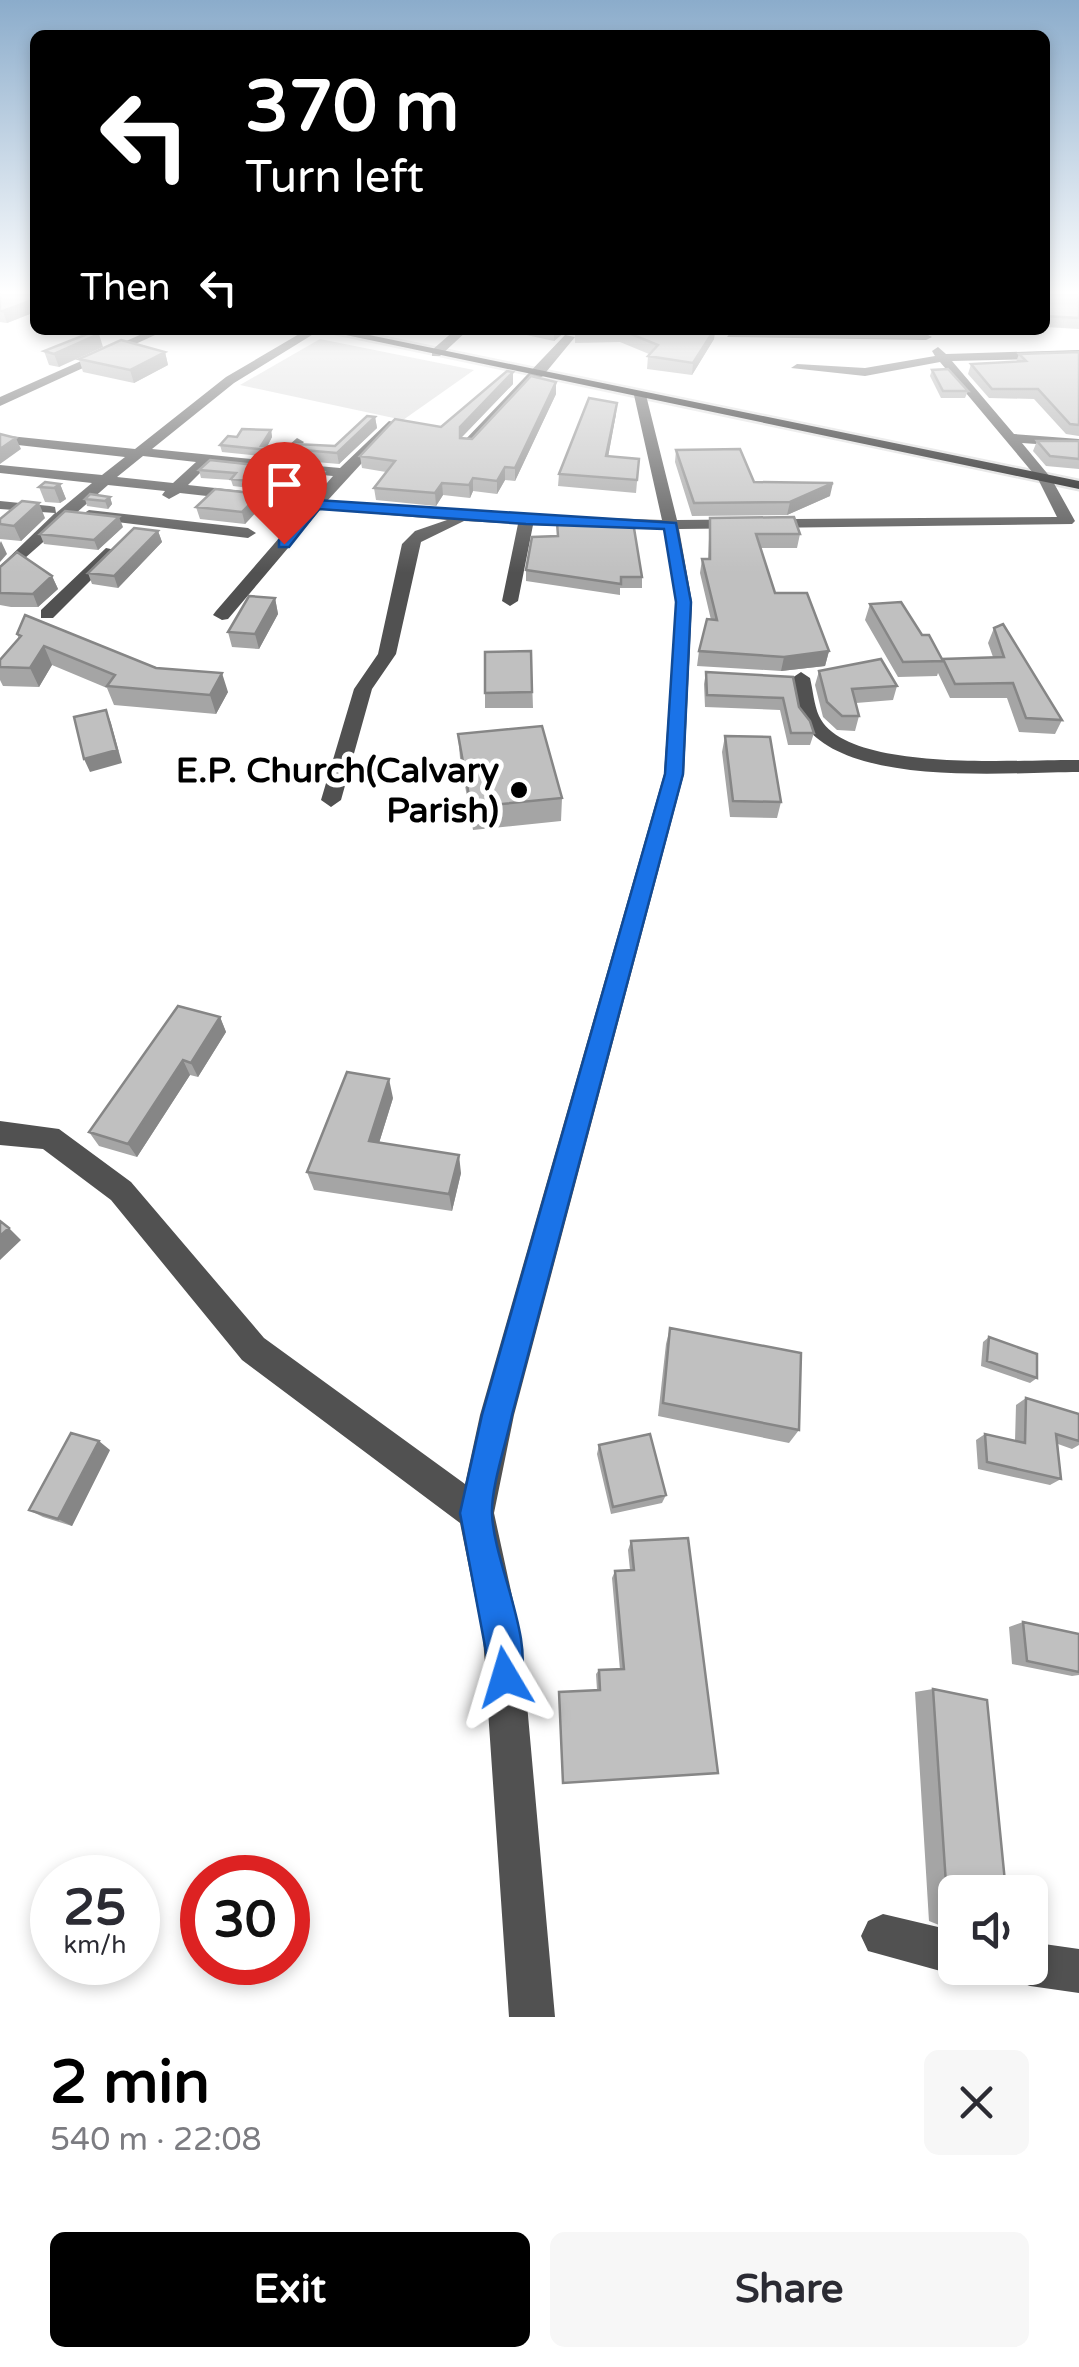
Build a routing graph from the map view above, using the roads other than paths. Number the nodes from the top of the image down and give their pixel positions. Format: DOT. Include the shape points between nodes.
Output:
graph roads {
  1 [pos="40,384"];
  2 [pos="225,384"];
  3 [pos="525,384"];
  4 [pos="588,384"];
  5 [pos="966,384"];
  6 [pos="640,395"];
  7 [pos="0,402"];
  8 [pos="390,425"];
  9 [pos="1013,438"];
  10 [pos="0,439"];
  11 [pos="297,442"];
  12 [pos="1079,443"];
  13 [pos="468,445"];
  14 [pos="139,453"];
  15 [pos="206,460"];
  16 [pos="275,465"];
  17 [pos="0,469"];
  18 [pos="343,473"];
  19 [pos="1044,478"];
  20 [pos="105,480"];
  21 [pos="1079,485"];
  22 [pos="176,488"];
  23 [pos="246,497"];
  24 [pos="316,504"];
  25 [pos="1,506"];
  26 [pos="65,512"];
  27 [pos="460,516"];
  28 [pos="526,520"];
  29 [pos="143,521"];
  30 [pos="1067,521"];
  31 [pos="671,526"];
  32 [pos="248,533"];
  33 [pos="1079,540"];
  34 [pos="0,575"];
  35 [pos="510,600"];
  36 [pos="47,614"];
  37 [pos="222,615"];
  38 [pos="799,678"];
  39 [pos="1079,766"];
  40 [pos="331,800"];
  41 [pos="0,1133"];
  42 [pos="476,1513"];
  43 [pos="883,1936"];
  44 [pos="938,1949"];
  45 [pos="1048,1967"];
  46 [pos="1079,1971"];
  47 [pos="532,2017"];
  1 -- 7 [label="street"];
  2 -- 14 [label="street"];
  3 -- 13 [label="street"];
  4 -- 6 [label="main road"];
  5 -- 9 [label="street"];
  6 -- 19 [label="main road"];
  6 -- 31 [label="street"];
  8 -- 18 [label="street"];
  9 -- 12 [label="street"];
  9 -- 19 [label="street"];
  10 -- 14 [label="street"];
  11 -- 16 [label="street"];
  14 -- 15 [label="street"];
  14 -- 20 [label="street"];
  15 -- 16 [label="street"];
  15 -- 22 [label="street"];
  16 -- 18 [label="street"];
  16 -- 23 [label="street"];
  17 -- 20 [label="street"];
  18 -- 24 [label="street"];
  19 -- 21 [label="main road"];
  19 -- 30 [label="street"];
  20 -- 22 [label="street"];
  20 -- 26 [label="street"];
  22 -- 23 [label="street"];
  22 -- 29 [label="street"];
  23 -- 24 [label="street"];
  24 -- 27 [label="street"];
  24 -- 37 [label="street"];
  25 -- 26 [label="street"];
  26 -- 29 [label="street"];
  26 -- 34 [label="street"];
  27 -- 28 [label="street"];
  27 -- 40 [label="street" via="410,544 387,654 363,690"];
  28 -- 31 [label="street"];
  28 -- 35 [label="street"];
  29 -- 32 [label="street"];
  29 -- 36 [label="street"];
  30 -- 31 [label="street"];
  30 -- 33 [label="street"];
  31 -- 42 [label="street" via="692,675 674,774 497,1415"];
  38 -- 39 [label="street" via="810,720 858,755 902,764"];
  41 -- 42 [label="street" via="49,1137 121,1191 253,1349"];
  42 -- 47 [label="street" via="502,1638"];
  43 -- 44 [label="street"];
  45 -- 46 [label="street"];
}
